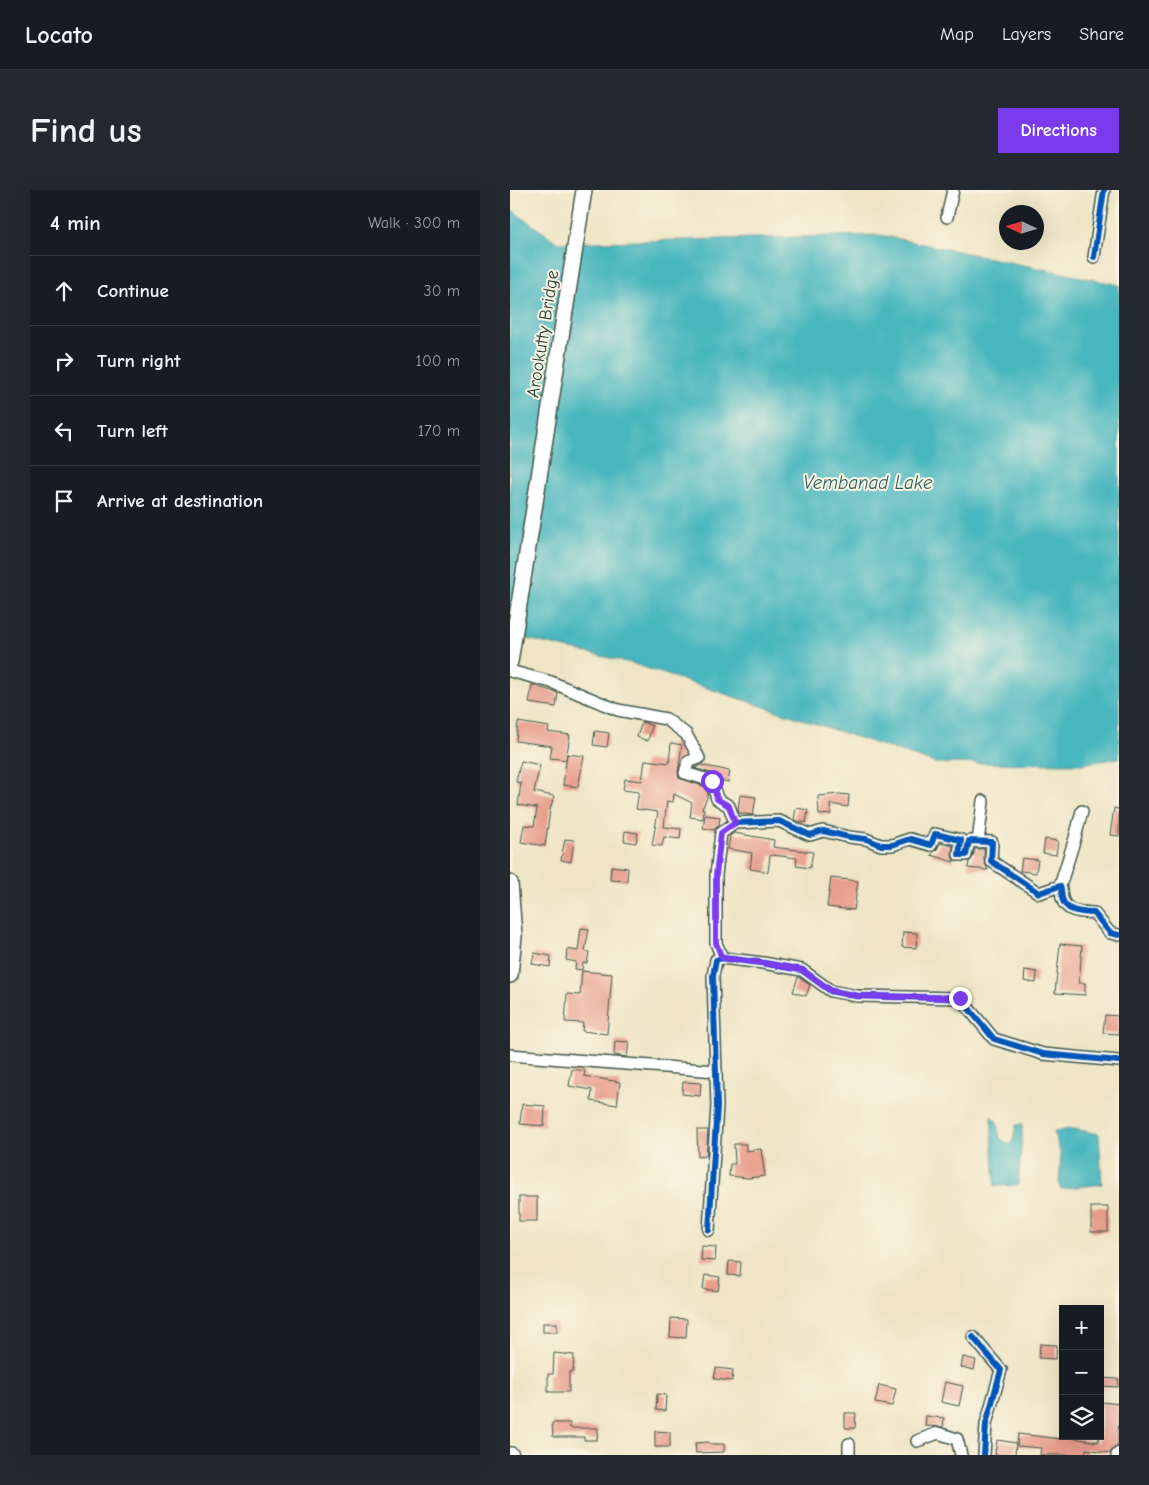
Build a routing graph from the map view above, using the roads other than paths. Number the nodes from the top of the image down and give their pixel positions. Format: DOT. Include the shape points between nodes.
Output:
graph roads {
  1 [pos="584,190"];
  2 [pos="953,190"];
  3 [pos="1104,190"];
  4 [pos="947,217"];
  5 [pos="1094,257"];
  6 [pos="510,662"];
  7 [pos="510,670"];
  8 [pos="983,802"];
  9 [pos="1082,811"];
  10 [pos="735,823"];
  11 [pos="978,842"];
  12 [pos="510,883"];
  13 [pos="1060,886"];
  14 [pos="1119,935"];
  15 [pos="722,958"];
  16 [pos="510,970"];
  17 [pos="510,1055"];
  18 [pos="1119,1061"];
  19 [pos="716,1071"];
  20 [pos="709,1230"];
  21 [pos="973,1336"];
  22 [pos="917,1441"];
  23 [pos="961,1455"];
  24 [pos="984,1455"];
  1 -- 6 [label="main road, Arookutty Bridge"];
  2 -- 4 [label="street"];
  3 -- 5 [label="street"];
  7 -- 10 [label="street" via="551,682 618,710 666,719 686,734 699,758 688,762 685,773 712,781 717,799 729,806"];
  8 -- 11 [label="street"];
  9 -- 13 [label="street"];
  10 -- 11 [label="street" via="779,821 810,836 823,831 881,845 910,839 931,845 935,834 961,840 959,855 966,855 969,841"];
  10 -- 15 [label="street" via="721,833 716,875 716,943"];
  11 -- 13 [label="street" via="992,842 991,861 1039,893"];
  12 -- 16 [label="main road" via="514,936"];
  13 -- 14 [label="street" via="1065,905 1073,911 1094,913 1110,933"];
  15 -- 18 [label="street" via="802,970 831,991 858,996 960,998 994,1039 1043,1054"];
  15 -- 19 [label="street" via="716,960 713,976"];
  17 -- 19 [label="street"];
  19 -- 20 [label="street" via="717,1106"];
  21 -- 24 [label="street" via="1001,1370 986,1424"];
  22 -- 23 [label="street" via="938,1434 957,1439"];
}
